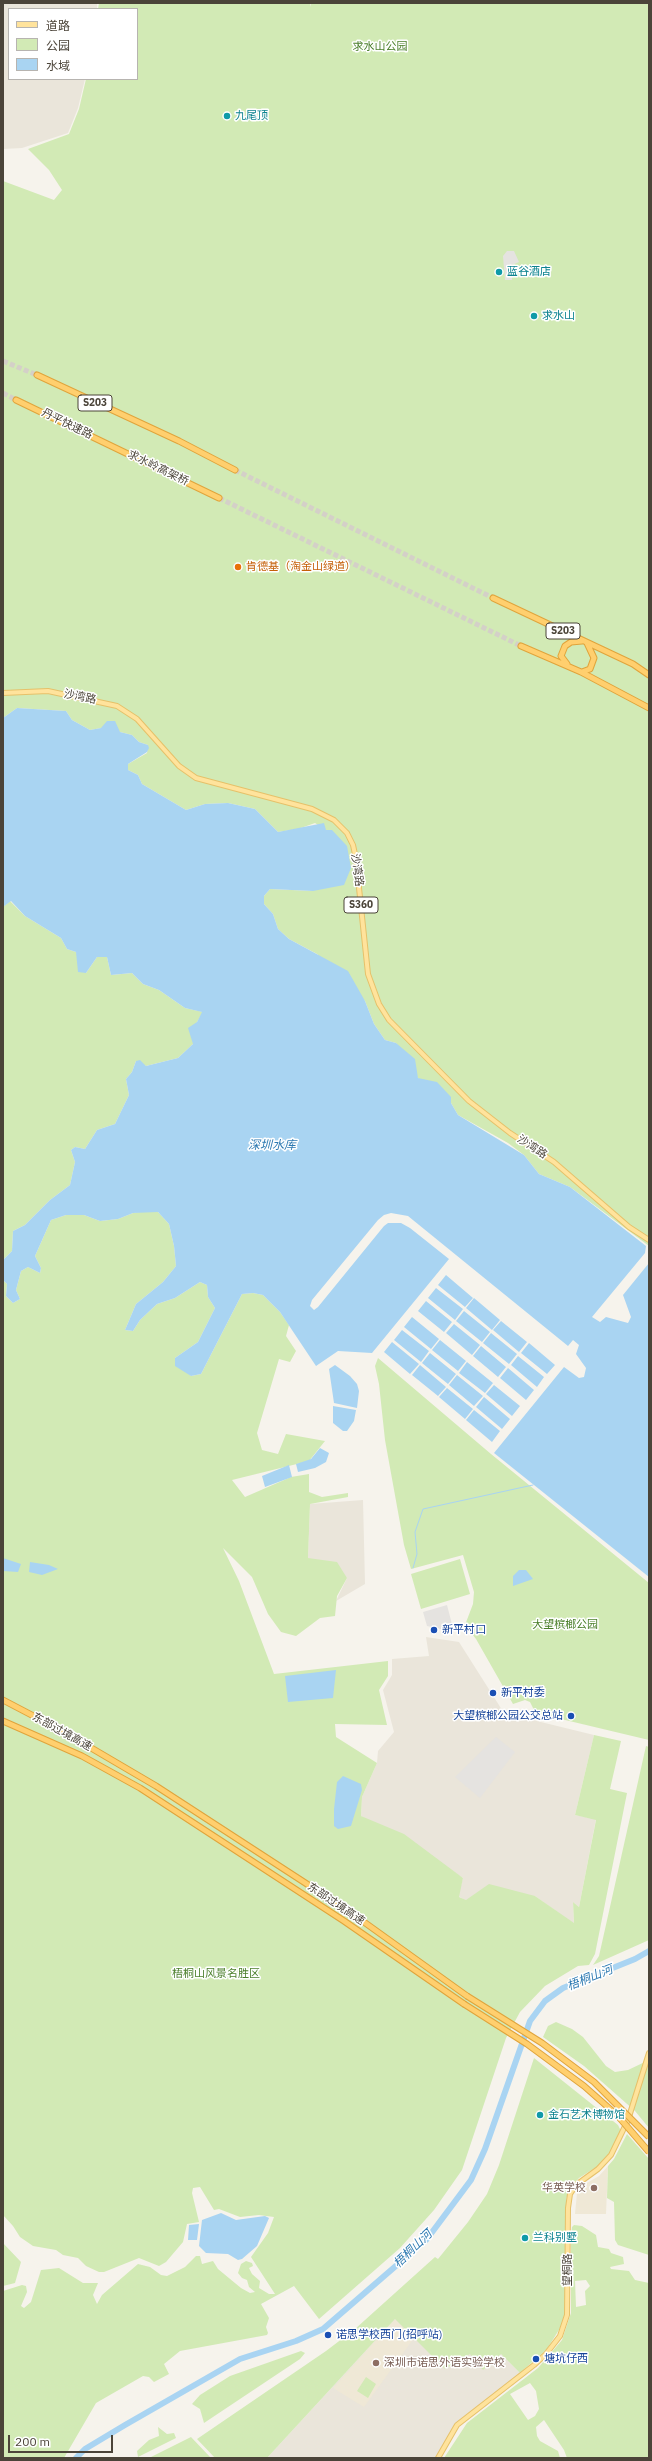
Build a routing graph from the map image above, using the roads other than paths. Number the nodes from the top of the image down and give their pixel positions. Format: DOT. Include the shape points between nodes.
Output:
graph roads {
  1 [pos="37,375"];
  2 [pos="16,400"];
  3 [pos="117,448"];
  4 [pos="235,470"];
  5 [pos="219,498"];
  6 [pos="493,598"];
  7 [pos="585,642"];
  8 [pos="524,647"];
  9 [pos="573,668"];
  10 [pos="580,672"];
  11 [pos="649,675"];
  12 [pos="3,693"];
  13 [pos="649,708"];
  14 [pos="649,1240"];
  15 [pos="3,1700"];
  16 [pos="4,1721"];
  17 [pos="649,2053"];
  18 [pos="649,2137"];
  19 [pos="649,2152"];
  20 [pos="438,2458"];
  1 -- 4 [label="highway, S203"];
  2 -- 3 [label="highway, 丹平快速路 / S203"];
  3 -- 5 [label="highway, 求水岭高架桥 / S203"];
  6 -- 7 [label="highway, S203"];
  7 -- 9 [label="highway" via="570,642 563,649 562,659"];
  7 -- 10 [label="highway" via="594,654 594,662 588,671"];
  7 -- 11 [label="highway, S203" via="633,664"];
  8 -- 9 [label="highway, S203"];
  9 -- 10 [label="highway, S203"];
  10 -- 13 [label="highway, S203"];
  12 -- 14 [label="main road, 沙湾路 / S360" via="48,691 117,706 137,719 179,766 196,778 312,809 334,820 347,833 353,845 368,974 388,1020 469,1101 510,1133 554,1162"];
  15 -- 18 [label="highway, 东部过境高速, bridge" via="156,1786 350,1912 467,1996 542,2043 594,2082"];
  16 -- 19 [label="highway, 东部过境高速, bridge" via="82,1756 140,1788 528,2044 584,2086 618,2116"];
  17 -- 20 [label="main road, 望桐路" via="628,2120 614,2150 605,2162 576,2185 570,2194 568,2308 560,2336 534,2365 457,2425"];
}
